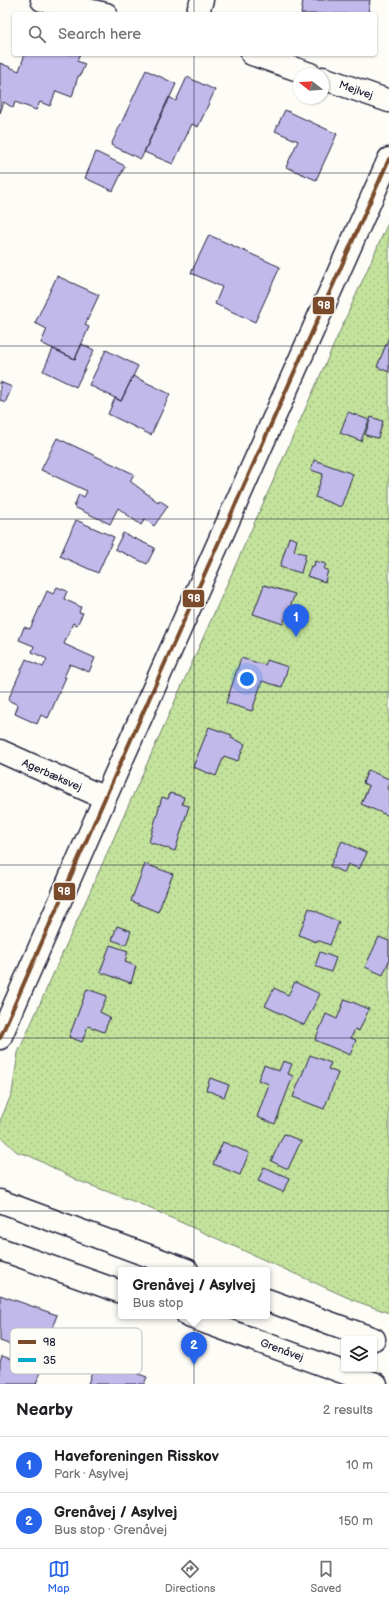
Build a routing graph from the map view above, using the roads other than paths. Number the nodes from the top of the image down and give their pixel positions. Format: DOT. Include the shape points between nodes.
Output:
graph roads {
  1 [pos="42,0"];
  2 [pos="202,0"];
  3 [pos="97,12"];
  4 [pos="198,12"];
  5 [pos="258,56"];
  6 [pos="293,68"];
  7 [pos="329,80"];
  8 [pos="389,101"];
  9 [pos="389,159"];
  10 [pos="0,751"];
  11 [pos="105,798"];
  12 [pos="0,1038"];
  13 [pos="0,1201"];
  14 [pos="0,1249"];
  15 [pos="179,1267"];
  16 [pos="118,1291"];
  17 [pos="270,1301"];
  18 [pos="196,1319"];
  19 [pos="366,1336"];
  20 [pos="377,1340"];
  21 [pos="389,1345"];
  22 [pos="376,1384"];
  1 -- 3 [label="street"];
  2 -- 4 [label="street"];
  5 -- 6 [label="street"];
  7 -- 8 [label="street, Mejlvej"];
  9 -- 11 [label="street"];
  10 -- 11 [label="street, Agerbæksvej"];
  11 -- 12 [label="street"];
  13 -- 15 [label="street"];
  14 -- 16 [label="street"];
  17 -- 19 [label="street"];
  18 -- 22 [label="street, Grenåvej"];
  20 -- 21 [label="street"];
}
